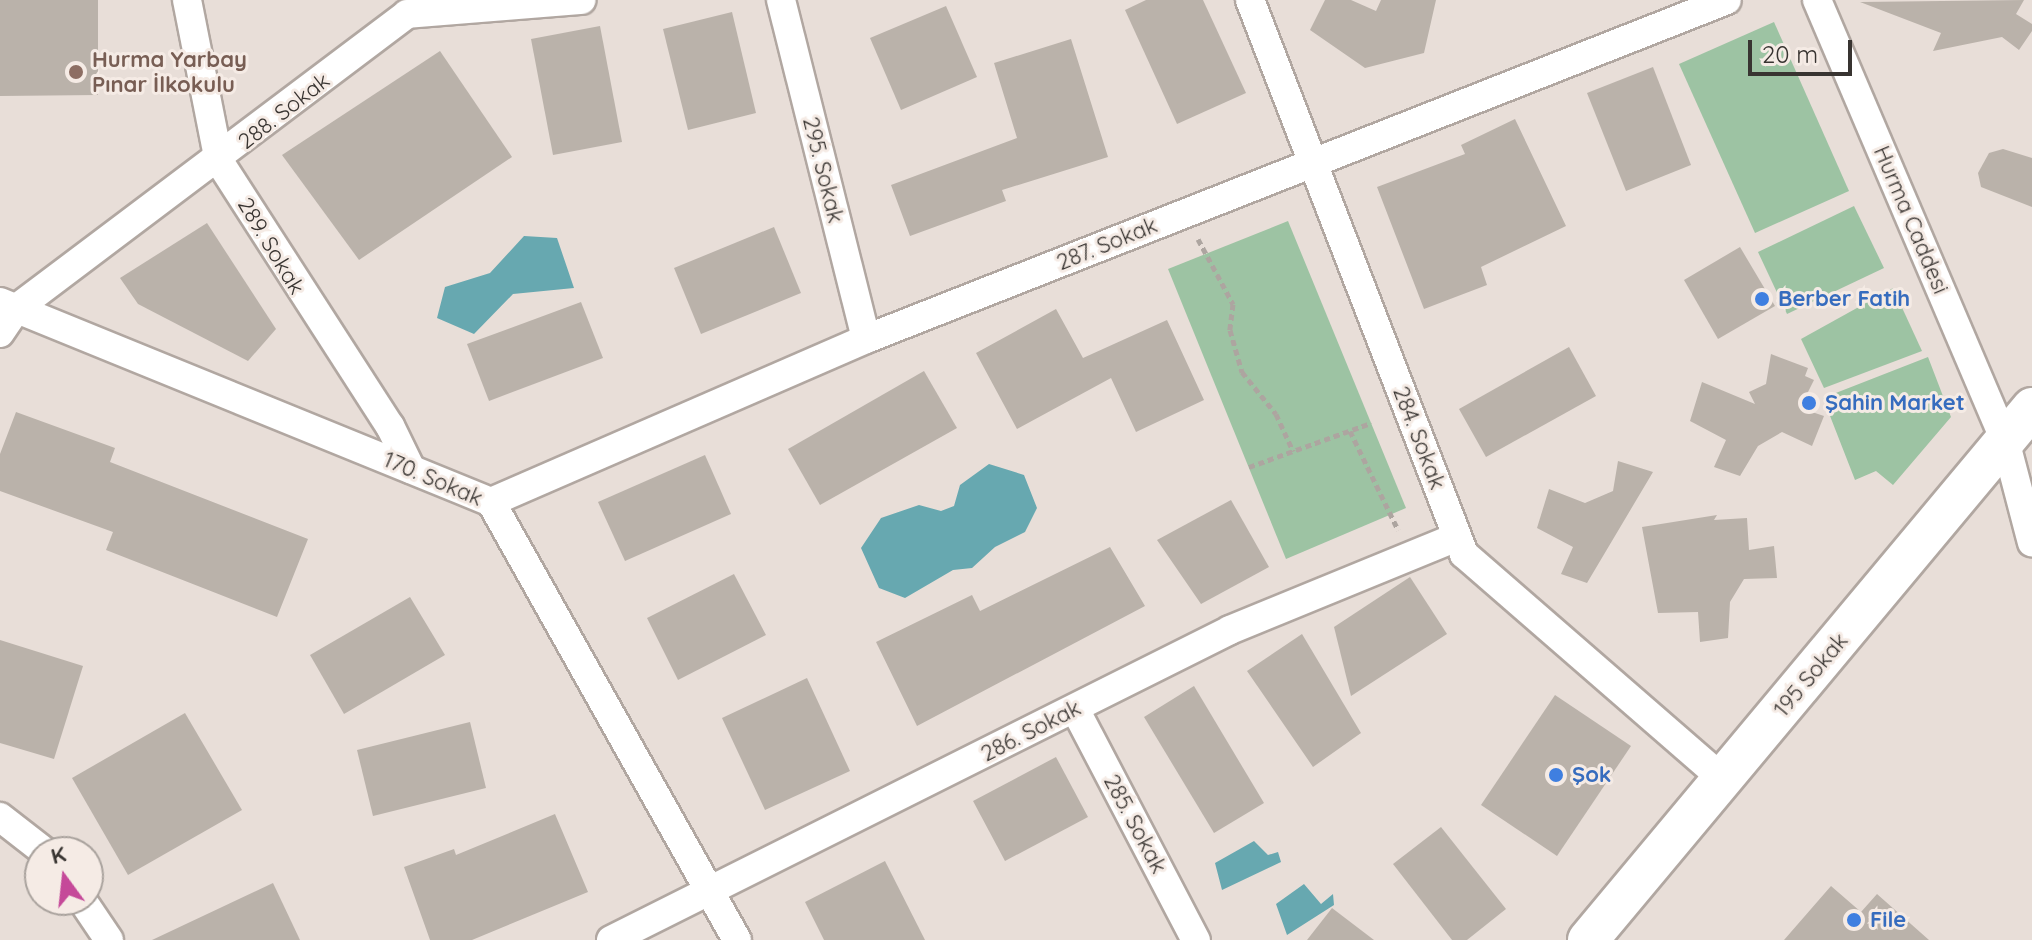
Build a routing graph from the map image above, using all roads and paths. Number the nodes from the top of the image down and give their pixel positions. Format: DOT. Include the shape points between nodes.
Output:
graph roads {
  1 [pos="187,0"];
  2 [pos="581,0"];
  3 [pos="781,0"];
  4 [pos="1250,0"];
  5 [pos="1727,0"];
  6 [pos="1817,0"];
  7 [pos="219,161"];
  8 [pos="1313,163"];
  9 [pos="1188,212"];
  10 [pos="8,305"];
  11 [pos="0,333"];
  12 [pos="866,339"];
  13 [pos="2032,408"];
  14 [pos="1371,423"];
  15 [pos="1350,431"];
  16 [pos="2005,440"];
  17 [pos="1293,451"];
  18 [pos="1249,467"];
  19 [pos="411,469"];
  20 [pos="491,502"];
  21 [pos="1457,537"];
  22 [pos="2032,543"];
  23 [pos="1414,555"];
  24 [pos="1075,709"];
  25 [pos="1724,780"];
  26 [pos="0,817"];
  27 [pos="24,836"];
  28 [pos="709,894"];
  29 [pos="93,916"];
  30 [pos="109,940"];
  31 [pos="611,940"];
  32 [pos="737,940"];
  33 [pos="1196,940"];
  34 [pos="1588,940"];
  1 -- 7 [label="street, 289. Sokak"];
  2 -- 7 [label="street, 288. Sokak" via="407,14"];
  3 -- 12 [label="street, 295. Sokak"];
  4 -- 8 [label="street, 284. Sokak"];
  5 -- 8 [label="street, 287. Sokak"];
  6 -- 16 [label="street, Hurma Caddesi"];
  7 -- 10 [label="street, 288. Sokak"];
  7 -- 19 [label="street, 289. Sokak" via="390,426"];
  8 -- 9 [label="street, 287. Sokak"];
  8 -- 21 [label="street, 284. Sokak"];
  9 -- 12 [label="street, 287. Sokak"];
  9 -- 17 [label="path" via="1233,304 1230,330 1242,372 1276,414"];
  10 -- 11 [label="street, 288. Sokak"];
  10 -- 19 [label="street, 170. Sokak"];
  12 -- 20 [label="street, 287. Sokak"];
  13 -- 16 [label="street, 195 Sokak"];
  14 -- 15 [label="path"];
  15 -- 17 [label="path"];
  15 -- 23 [label="path"];
  16 -- 22 [label="street, Hurma Caddesi"];
  16 -- 25 [label="street, 195 Sokak"];
  17 -- 18 [label="path"];
  19 -- 20 [label="street, 170. Sokak"];
  20 -- 28 [label="street, 170. Sokak"];
  21 -- 23 [label="street, 286. Sokak"];
  21 -- 25 [label="street, 284. Sokak" via="1464,554"];
  23 -- 24 [label="street, 286. Sokak" via="1230,630"];
  24 -- 28 [label="street, 286. Sokak"];
  24 -- 33 [label="street, 285. Sokak"];
  25 -- 34 [label="street, 195 Sokak"];
  26 -- 27 [label="street"];
  28 -- 31 [label="street, 286. Sokak"];
  28 -- 32 [label="street, 170. Sokak"];
  29 -- 30 [label="street"];
}
